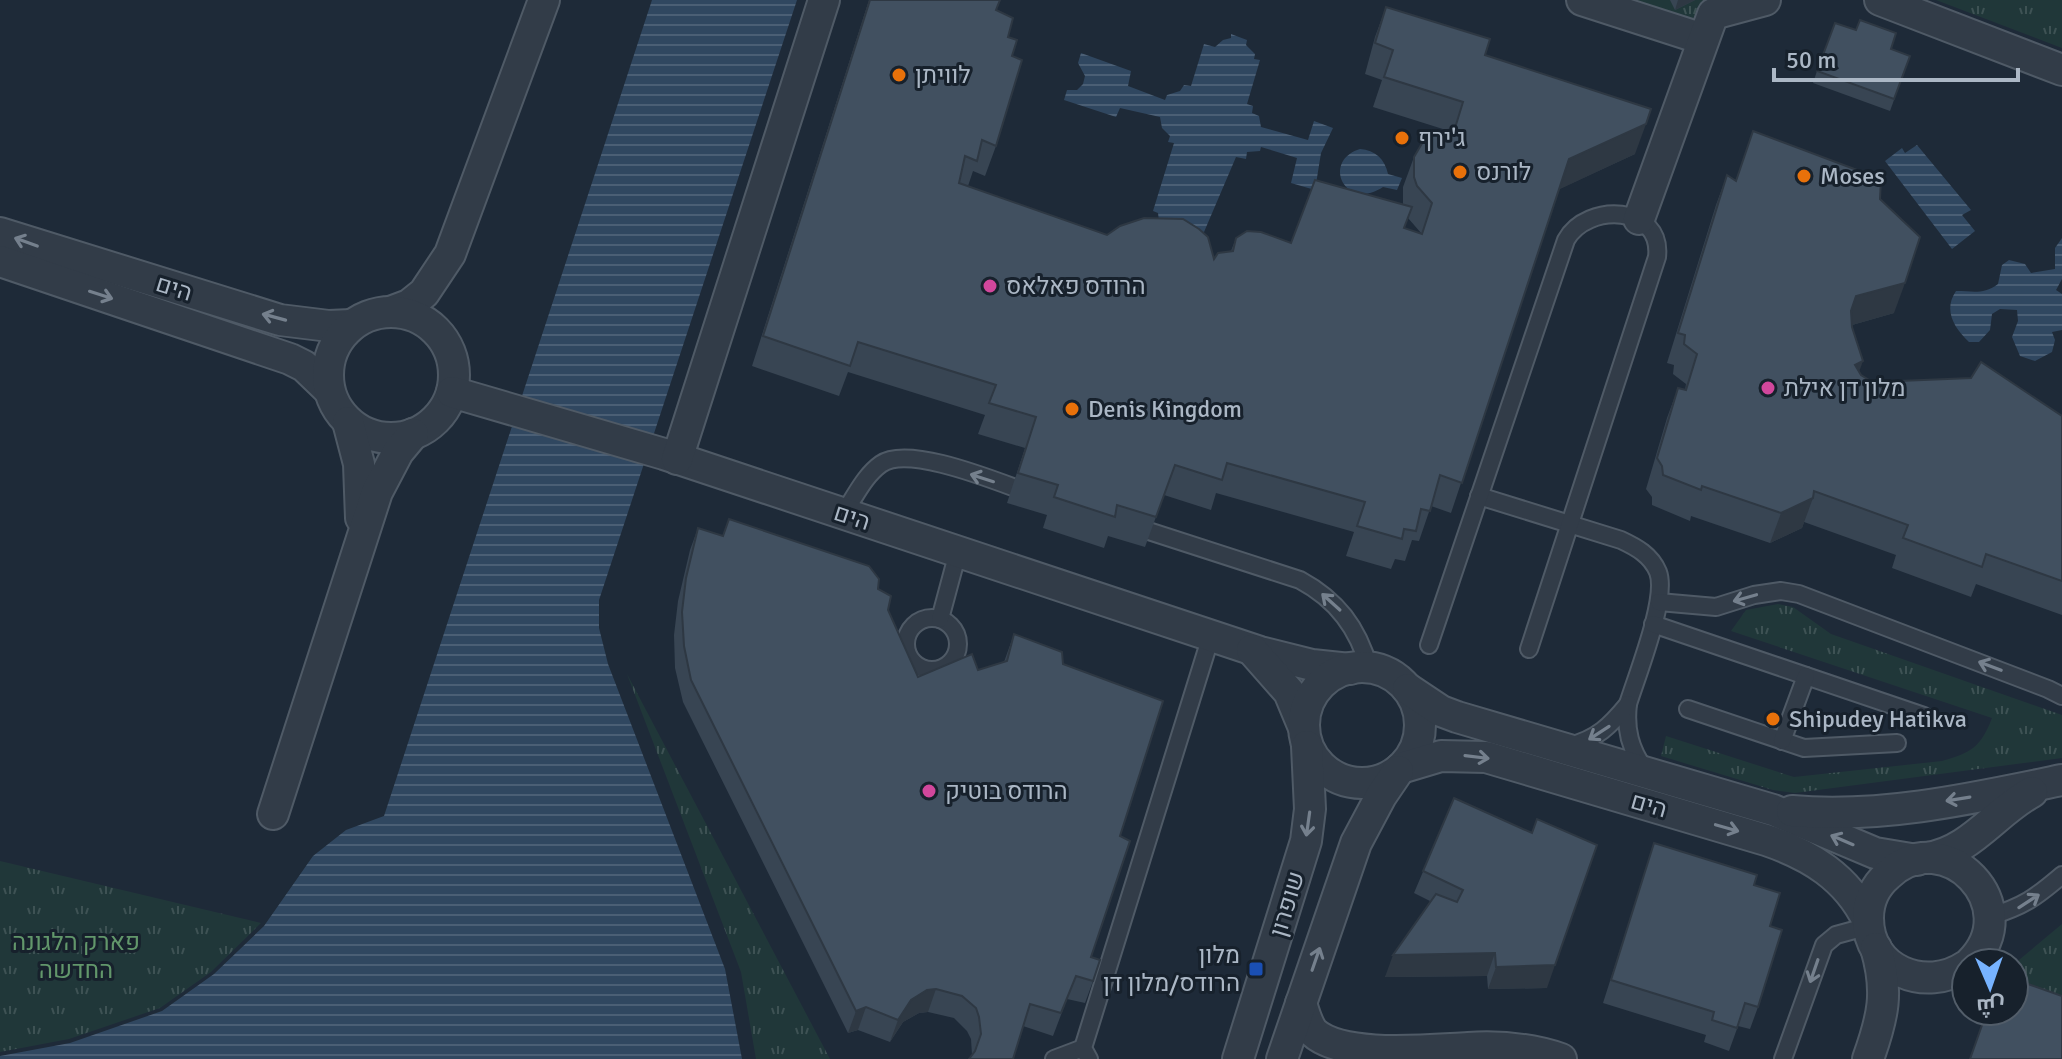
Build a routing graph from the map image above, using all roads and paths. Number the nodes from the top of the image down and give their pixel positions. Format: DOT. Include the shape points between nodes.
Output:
graph roads {
  1 [pos="544,0"];
  2 [pos="824,0"];
  3 [pos="1582,0"];
  4 [pos="1765,0"];
  5 [pos="1880,0"];
  6 [pos="1703,39"];
  7 [pos="2062,70"];
  8 [pos="1639,219"];
  9 [pos="0,233"];
  10 [pos="450,254"];
  11 [pos="0,261"];
  12 [pos="393,311"];
  13 [pos="351,325"];
  14 [pos="444,340"];
  15 [pos="329,390"];
  16 [pos="452,392"];
  17 [pos="348,422"];
  18 [pos="413,434"];
  19 [pos="670,457"];
  20 [pos="1479,496"];
  21 [pos="1044,498"];
  22 [pos="843,514"];
  23 [pos="1119,522"];
  24 [pos="1570,523"];
  25 [pos="359,548"];
  26 [pos="958,552"];
  27 [pos="1659,602"];
  28 [pos="940,619"];
  29 [pos="1653,624"];
  30 [pos="1211,636"];
  31 [pos="1429,645"];
  32 [pos="1250,648"];
  33 [pos="1529,649"];
  34 [pos="1360,668"];
  35 [pos="1806,676"];
  36 [pos="1408,689"];
  37 [pos="2062,696"];
  38 [pos="1628,704"];
  39 [pos="1688,709"];
  40 [pos="1924,716"];
  41 [pos="1306,737"];
  42 [pos="1782,741"];
  43 [pos="1897,743"];
  44 [pos="1561,748"];
  45 [pos="1399,769"];
  46 [pos="1653,775"];
  47 [pos="2062,780"];
  48 [pos="1766,809"];
  49 [pos="273,814"];
  50 [pos="1922,859"];
  51 [pos="2062,875"];
  52 [pos="1989,917"];
  53 [pos="1871,932"];
  54 [pos="1981,947"];
  55 [pos="1950,971"];
  56 [pos="1950,974"];
  57 [pos="1301,1003"];
  58 [pos="1879,1026"];
  59 [pos="1086,1053"];
  60 [pos="1446,1055"];
  61 [pos="1381,1058"];
  62 [pos="1054,1059"];
  63 [pos="1238,1059"];
  64 [pos="1282,1059"];
  65 [pos="1561,1059"];
  66 [pos="1783,1059"];
  67 [pos="1868,1059"];
  1 -- 10 [label="street"];
  2 -- 19 [label="street"];
  3 -- 6 [label="street"];
  4 -- 6 [label="street" via="1713,14"];
  5 -- 7 [label="street"];
  6 -- 8 [label="street"];
  8 -- 20 [label="lane" via="1599,215 1570,232"];
  8 -- 24 [label="lane" via="1656,237 1657,257"];
  13 -- 9 [label="street, הים, one-way" via="280,320"];
  10 -- 12 [label="street" via="424,293"];
  10 -- 14 [label="street"];
  11 -- 15 [label="street, הים, one-way" via="290,359"];
  12 -- 13 [label="street"];
  12 -- 14 [label="street" via="427,322"];
  13 -- 15 [label="street" via="329,357"];
  14 -- 16 [label="street" via="453,363"];
  15 -- 17 [label="street"];
  16 -- 18 [label="street" via="438,418"];
  16 -- 19 [label="street, הים"];
  17 -- 18 [label="street" via="374,436"];
  17 -- 25 [label="street" via="362,490"];
  18 -- 25 [label="street" via="386,472"];
  19 -- 22 [label="street, הים"];
  20 -- 24 [label="lane"];
  20 -- 31 [label="lane"];
  21 -- 22 [label="lane, one-way" via="923,459 899,457 873,471"];
  22 -- 26 [label="street, הים"];
  34 -- 23 [label="lane, one-way" via="1363,647 1348,619 1313,587"];
  24 -- 27 [label="lane" via="1621,540 1646,555 1659,575"];
  24 -- 33 [label="lane"];
  25 -- 49 [label="street"];
  26 -- 28 [label="lane"];
  26 -- 30 [label="street, הים"];
  27 -- 29 [label="lane"];
  37 -- 27 [label="lane, one-way" via="1799,594 1754,595 1716,607"];
  29 -- 35 [label="lane"];
  29 -- 38 [label="lane"];
  30 -- 32 [label="street, הים"];
  30 -- 59 [label="lane"];
  32 -- 34 [label="street, הים" via="1312,665"];
  32 -- 41 [label="street" via="1289,692"];
  34 -- 36 [label="street" via="1387,673"];
  34 -- 41 [label="street" via="1333,675 1313,693 1306,709"];
  35 -- 40 [label="lane"];
  35 -- 42 [label="lane"];
  36 -- 44 [label="street, הים" via="1447,713"];
  36 -- 45 [label="street" via="1419,714 1420,733 1415,750"];
  38 -- 44 [label="lane, one-way" via="1598,735"];
  38 -- 46 [label="lane" via="1630,744"];
  39 -- 42 [label="lane"];
  41 -- 45 [label="street" via="1322,768 1345,781 1373,782"];
  41 -- 63 [label="street, שופרון, one-way" via="1306,841"];
  42 -- 43 [label="lane" via="1804,748"];
  44 -- 46 [label="street, הים"];
  45 -- 53 [label="street, הים, one-way" via="1441,756 1486,757 1766,840 1827,870 1855,898"];
  57 -- 45 [label="street, שופרון, one-way" via="1356,843"];
  46 -- 48 [label="street, הים"];
  47 -- 48 [label="street, הים, one-way" via="1888,809"];
  47 -- 50 [label="street, הים" via="2011,803 1956,849"];
  50 -- 48 [label="street, הים, one-way" via="1862,849"];
  50 -- 52 [label="street" via="1955,864 1971,875 1986,898"];
  50 -- 53 [label="street" via="1899,866 1874,893"];
  52 -- 51 [label="lane, one-way" via="2032,901"];
  52 -- 54 [label="street"];
  53 -- 55 [label="street" via="1888,963 1904,974 1922,979"];
  53 -- 58 [label="street" via="1884,986"];
  53 -- 66 [label="lane, one-way" via="1836,935 1824,945"];
  56 -- 58 [label="street" via="1905,998"];
  57 -- 61 [label="street" via="1311,1031 1327,1045"];
  57 -- 64 [label="street, שופרון"];
  58 -- 67 [label="street"];
  59 -- 62 [label="lane"];
  60 -- 61 [label="street"];
  60 -- 65 [label="street" via="1502,1048"];
}
